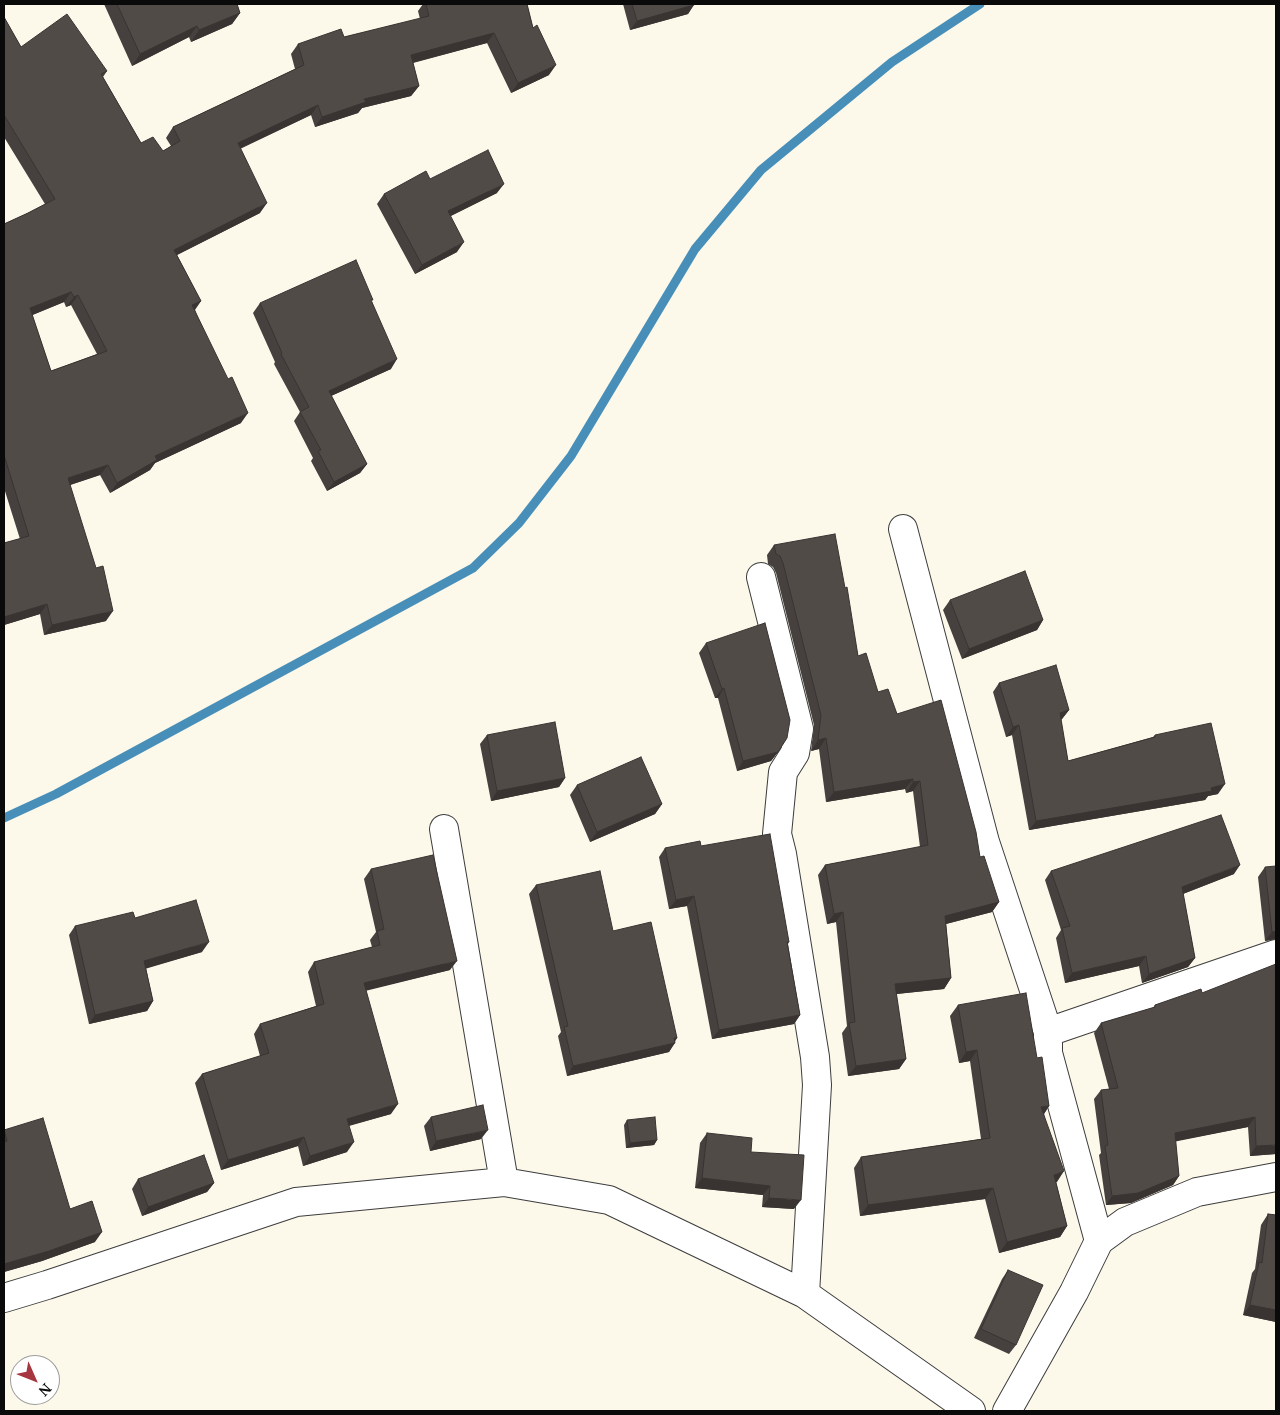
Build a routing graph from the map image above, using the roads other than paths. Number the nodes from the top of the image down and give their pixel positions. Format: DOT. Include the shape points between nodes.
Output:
graph roads {
  1 [pos="903,529"];
  2 [pos="761,577"];
  3 [pos="444,829"];
  4 [pos="1276,954"];
  5 [pos="1048,1032"];
  6 [pos="1276,1177"];
  7 [pos="504,1182"];
  8 [pos="1099,1242"];
  9 [pos="805,1294"];
  10 [pos="4,1298"];
  11 [pos="971,1411"];
  12 [pos="1007,1411"];
  1 -- 5 [label="street" via="985,842"];
  2 -- 9 [label="street" via="799,729 795,753 783,772 777,834 817,1085"];
  3 -- 7 [label="street"];
  4 -- 5 [label="street"];
  5 -- 8 [label="street" via="1048,1053"];
  6 -- 8 [label="street" via="1197,1192 1125,1222"];
  7 -- 9 [label="street" via="609,1200"];
  7 -- 10 [label="street" via="296,1202"];
  8 -- 12 [label="street"];
  9 -- 11 [label="street"];
}
